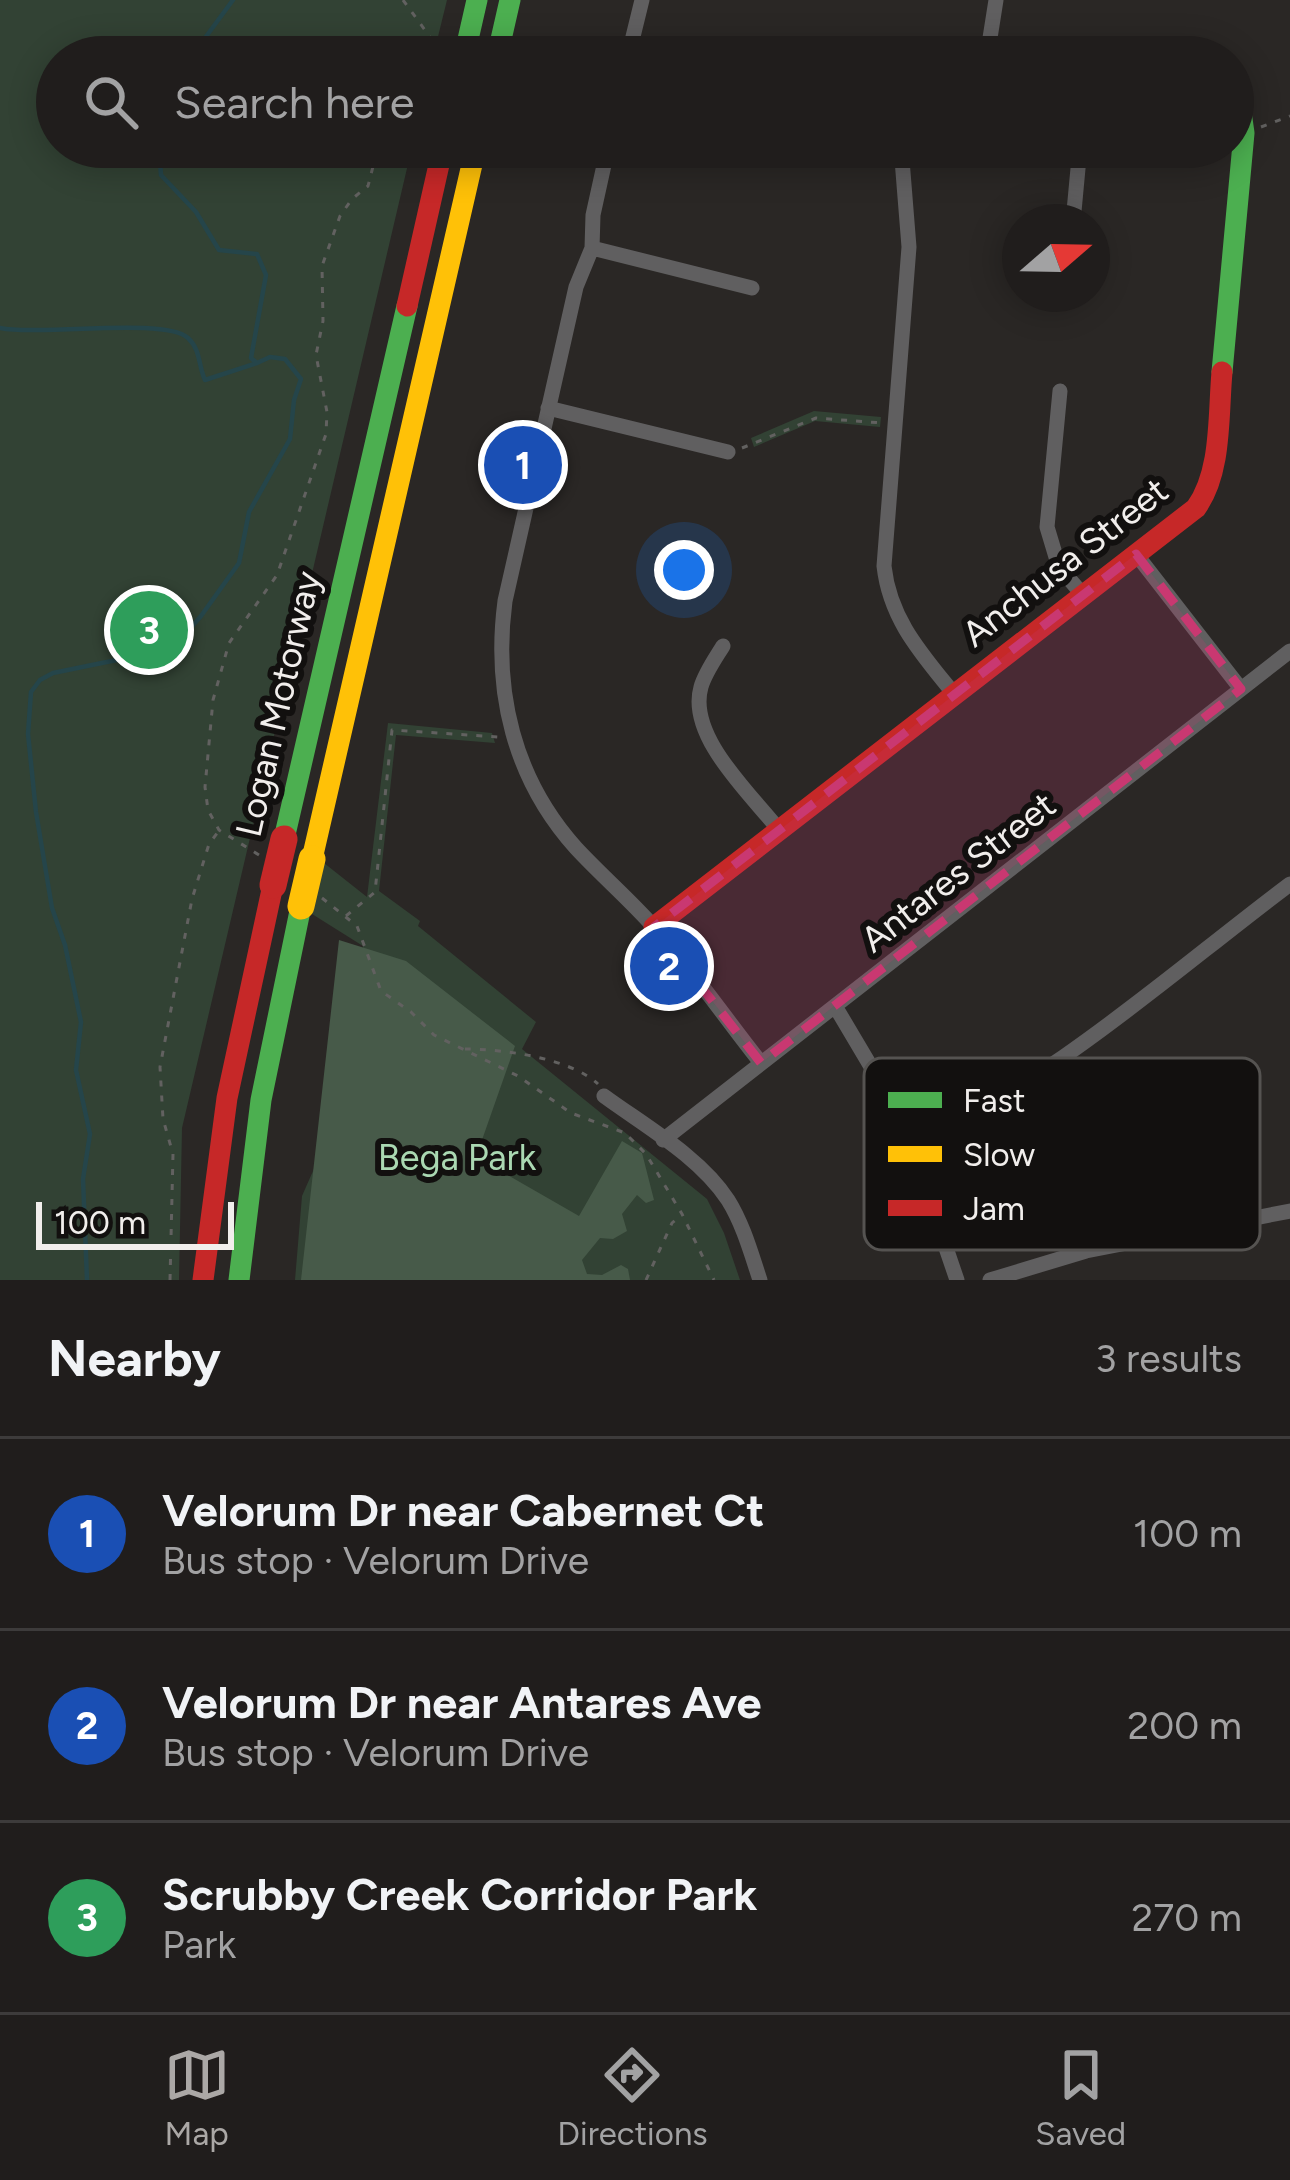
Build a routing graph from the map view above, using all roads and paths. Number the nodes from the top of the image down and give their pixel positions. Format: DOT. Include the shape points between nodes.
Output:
graph roads {
  1 [pos="403,0"];
  2 [pos="477,0"];
  3 [pos="510,0"];
  4 [pos="642,0"];
  5 [pos="996,0"];
  6 [pos="429,36"];
  7 [pos="469,36"];
  8 [pos="502,36"];
  9 [pos="633,36"];
  10 [pos="990,36"];
  11 [pos="1290,116"];
  12 [pos="1254,130"];
  13 [pos="372,168"];
  14 [pos="438,168"];
  15 [pos="471,168"];
  16 [pos="603,168"];
  17 [pos="903,168"];
  18 [pos="1078,168"];
  19 [pos="1235,168"];
  20 [pos="1075,204"];
  21 [pos="592,248"];
  22 [pos="752,288"];
  23 [pos="1060,392"];
  24 [pos="548,408"];
  25 [pos="896,424"];
  26 [pos="728,452"];
  27 [pos="1136,554"];
  28 [pos="1083,595"];
  29 [pos="723,646"];
  30 [pos="1290,651"];
  31 [pos="1241,689"];
  32 [pos="954,694"];
  33 [pos="512,734"];
  34 [pos="779,830"];
  35 [pos="1290,884"];
  36 [pos="334,906"];
  37 [pos="345,916"];
  38 [pos="654,927"];
  39 [pos="835,1006"];
  40 [pos="460,1049"];
  41 [pos="866,1058"];
  42 [pos="1057,1058"];
  43 [pos="760,1063"];
  44 [pos="604,1096"];
  45 [pos="663,1140"];
  46 [pos="1290,1211"];
  47 [pos="682,1214"];
  48 [pos="1260,1217"];
  49 [pos="947,1250"];
  50 [pos="1086,1250"];
  51 [pos="170,1280"];
  52 [pos="203,1280"];
  53 [pos="238,1280"];
  54 [pos="646,1280"];
  55 [pos="714,1280"];
  56 [pos="760,1280"];
  57 [pos="957,1280"];
  58 [pos="990,1280"];
  1 -- 6 [label="path"];
  2 -- 7 [label="main road"];
  3 -- 8 [label="main road"];
  4 -- 9 [label="street"];
  5 -- 10 [label="street"];
  11 -- 12 [label="path"];
  13 -- 51 [label="path" via="368,186 340,217 322,266 316,355 326,434 277,574 229,643 213,700 205,787 219,830 192,899 160,1067 173,1154"];
  14 -- 52 [label="main road, Logan Motorway, bridge" via="227,1098"];
  15 -- 53 [label="main road, Logan Motorway, bridge" via="260,1100"];
  16 -- 21 [label="street"];
  17 -- 25 [label="street" via="909,247"];
  18 -- 20 [label="street"];
  19 -- 27 [label="main road, Anchusa Street" via="1212,475 1196,508"];
  21 -- 22 [label="street"];
  21 -- 24 [label="street"];
  23 -- 28 [label="street" via="1047,527 1059,567"];
  24 -- 26 [label="street"];
  24 -- 33 [label="street" via="502,626 500,670"];
  25 -- 26 [label="path" via="816,418"];
  25 -- 32 [label="street" via="886,590 905,632"];
  27 -- 28 [label="main road, Anchusa Street"];
  27 -- 31 [label="street"];
  28 -- 32 [label="main road, Anchusa Street"];
  29 -- 34 [label="street" via="701,685 698,712 706,737"];
  30 -- 31 [label="street, Antares Street"];
  31 -- 39 [label="street, Antares Street"];
  32 -- 34 [label="main road, Anchusa Street"];
  33 -- 37 [label="path" via="392,730 375,892"];
  33 -- 38 [label="street" via="560,829"];
  34 -- 38 [label="main road, Anchusa Street"];
  35 -- 42 [label="street"];
  36 -- 37 [label="path"];
  37 -- 40 [label="path" via="365,940 381,991"];
  38 -- 43 [label="street"];
  39 -- 41 [label="street"];
  39 -- 43 [label="street, Antares Street"];
  40 -- 44 [label="path" via="558,1061 592,1078"];
  40 -- 47 [label="path" via="571,1113 625,1132"];
  43 -- 45 [label="street, Antares Street"];
  44 -- 45 [label="street"];
  45 -- 56 [label="street" via="722,1192"];
  46 -- 48 [label="street"];
  47 -- 54 [label="path"];
  47 -- 55 [label="path"];
  49 -- 57 [label="street"];
  50 -- 58 [label="street"];
}
